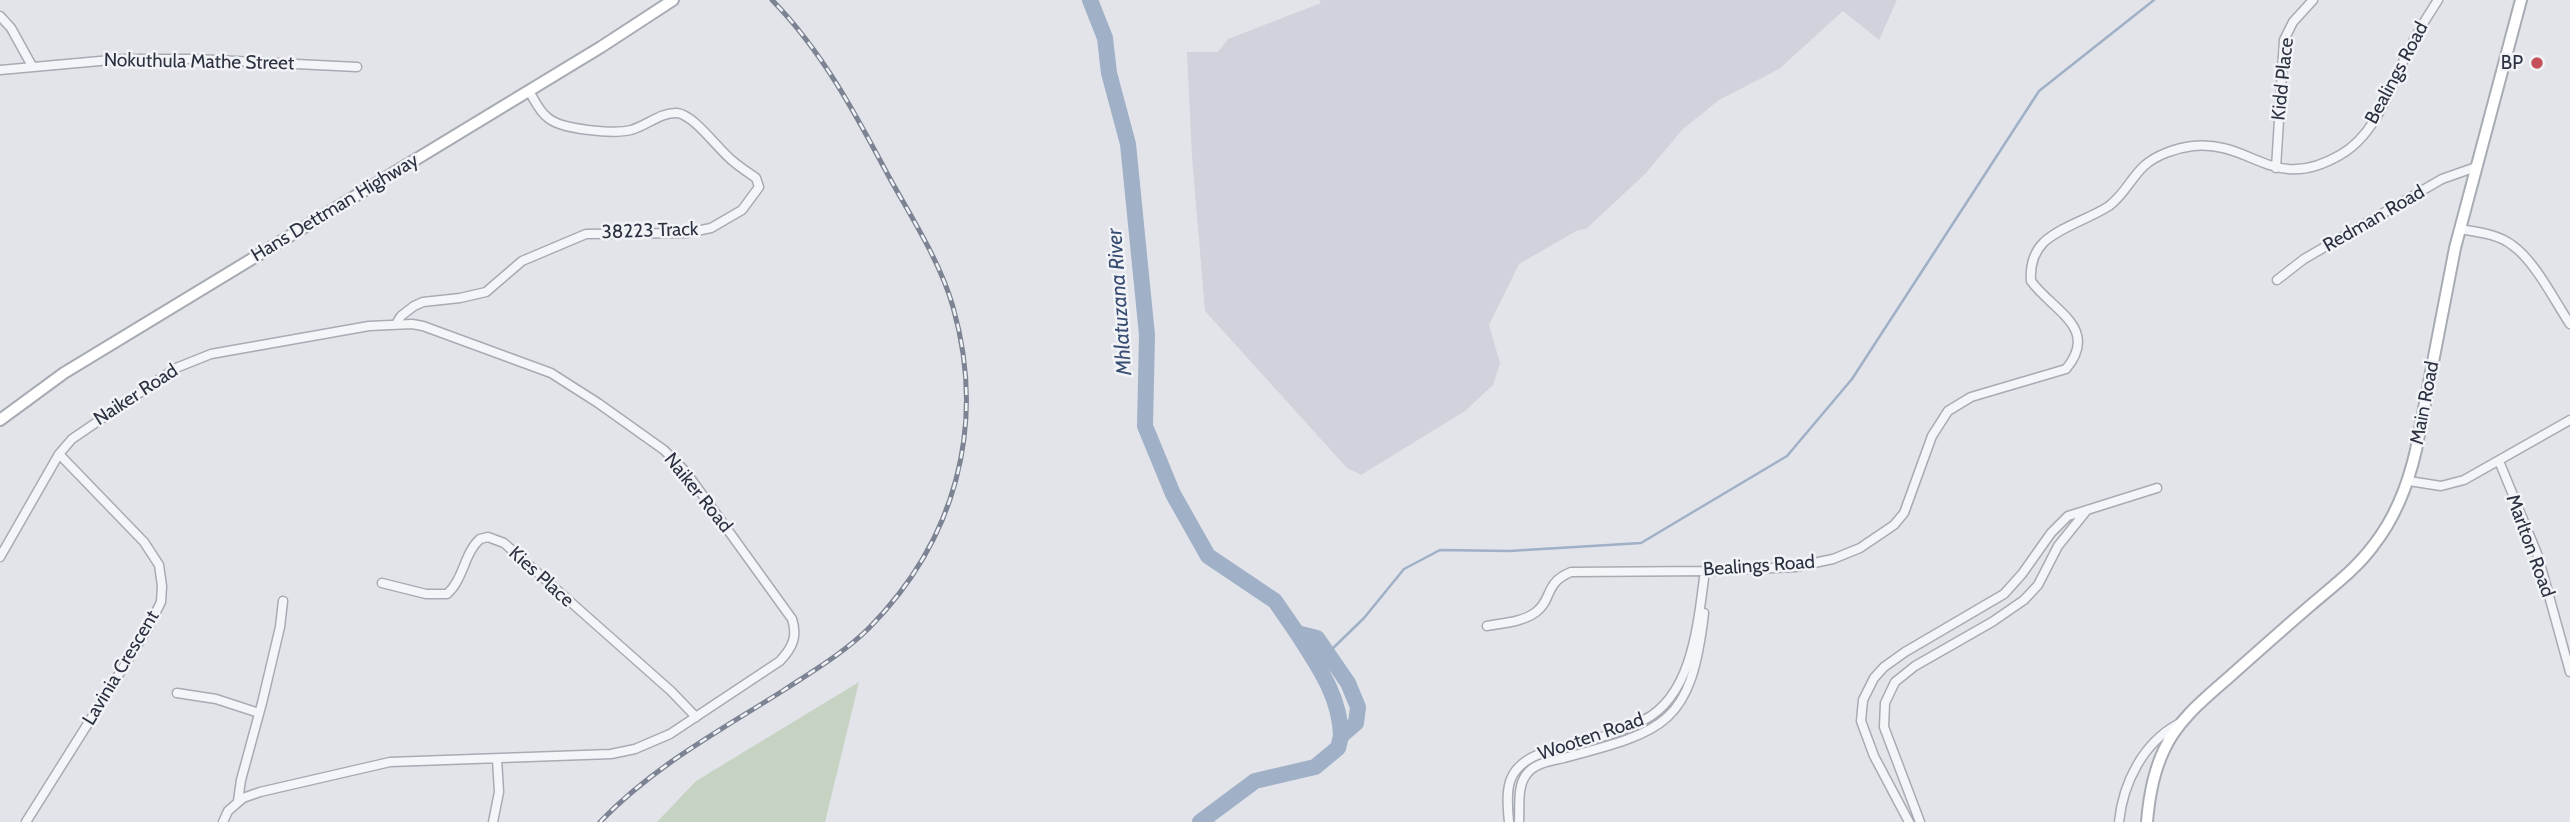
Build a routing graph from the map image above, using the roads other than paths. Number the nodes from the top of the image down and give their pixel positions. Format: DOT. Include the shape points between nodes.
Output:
graph roads {
  1 [pos="673,0"];
  2 [pos="2313,0"];
  3 [pos="2438,0"];
  4 [pos="2521,0"];
  5 [pos="0,16"];
  6 [pos="32,66"];
  7 [pos="357,66"];
  8 [pos="0,69"];
  9 [pos="528,91"];
  10 [pos="2476,167"];
  11 [pos="2276,168"];
  12 [pos="2460,229"];
  13 [pos="2277,280"];
  14 [pos="396,324"];
  15 [pos="2570,324"];
  16 [pos="0,420"];
  17 [pos="2570,420"];
  18 [pos="58,454"];
  19 [pos="2499,461"];
  20 [pos="2409,481"];
  21 [pos="2157,488"];
  22 [pos="2087,510"];
  23 [pos="0,557"];
  24 [pos="1707,571"];
  25 [pos="382,583"];
  26 [pos="283,601"];
  27 [pos="1488,626"];
  28 [pos="2570,672"];
  29 [pos="177,693"];
  30 [pos="259,713"];
  31 [pos="696,717"];
  32 [pos="2182,722"];
  33 [pos="497,759"];
  34 [pos="238,801"];
  35 [pos="26,822"];
  36 [pos="223,822"];
  37 [pos="493,822"];
  38 [pos="1509,822"];
  39 [pos="1518,822"];
  40 [pos="1909,822"];
  41 [pos="1920,822"];
  42 [pos="2119,822"];
  43 [pos="2147,822"];
  1 -- 9 [label="main road, Hans Dettman Highway"];
  2 -- 11 [label="street, Kidd Place" via="2284,40"];
  3 -- 11 [label="street, Bealings Road" via="2360,139 2342,155 2309,169"];
  4 -- 10 [label="main road, Main Road"];
  5 -- 6 [label="street"];
  6 -- 7 [label="street, Nokuthula Mathe Street" via="122,58"];
  6 -- 8 [label="street, Nokuthula Mathe Street"];
  9 -- 14 [label="street, 38223 Track" via="545,117 569,127 632,130 666,115 682,115 756,178 758,187 743,211 711,228 686,233 586,234 522,261 486,292 423,302"];
  9 -- 16 [label="main road, Hans Dettman Highway" via="64,373"];
  10 -- 12 [label="main road, Main Road"];
  10 -- 13 [label="street, Redman Road" via="2442,179"];
  11 -- 24 [label="street, Bealings Road" via="2230,151 2194,146 2160,156 2145,166 2112,204 2044,242 2032,262 2031,281 2078,336 2076,354 2066,369 1971,397 1948,411 1933,436 1904,513 1860,548 1814,564"];
  12 -- 15 [label="street" via="2496,237 2525,256"];
  12 -- 20 [label="main road, Main Road"];
  14 -- 18 [label="street, Naiker Road" via="234,349 191,361 81,430"];
  14 -- 31 [label="street, Naiker Road" via="435,329 551,373 664,450 686,472 795,628 792,646 780,661"];
  17 -- 19 [label="street"];
  18 -- 23 [label="street, Naiker Road"];
  18 -- 35 [label="street, Lavinia Crescent" via="144,542 159,565 161,602"];
  19 -- 20 [label="street" via="2450,485"];
  19 -- 28 [label="street, Marlton Road" via="2538,556"];
  20 -- 32 [label="main road, Main Road" via="2372,548"];
  21 -- 22 [label="street"];
  22 -- 40 [label="street" via="2060,522 2004,594 1884,667 1867,690 1861,708 1865,734"];
  22 -- 41 [label="street" via="2024,600 1915,666 1888,692 1884,727"];
  24 -- 27 [label="street, Bealings Road" via="1571,572 1557,579 1538,611"];
  24 -- 38 [label="street, Wooten Road" via="1692,646 1671,695 1653,715 1635,725 1523,762 1509,783"];
  24 -- 39 [label="street, Wooten Road" via="1695,666 1674,711 1636,737 1534,766 1522,781"];
  25 -- 31 [label="street, Kies Place" via="426,594 447,594 474,544 480,539 496,539"];
  26 -- 30 [label="street"];
  29 -- 30 [label="street"];
  30 -- 34 [label="street"];
  31 -- 33 [label="street, Naiker Road" via="647,745 623,752"];
  32 -- 42 [label="street, Main Road" via="2164,732 2136,767"];
  32 -- 43 [label="main road, Main Road" via="2155,774"];
  33 -- 34 [label="street, Naiker Road" via="390,762"];
  33 -- 37 [label="street" via="499,792"];
  34 -- 36 [label="street"];
}
